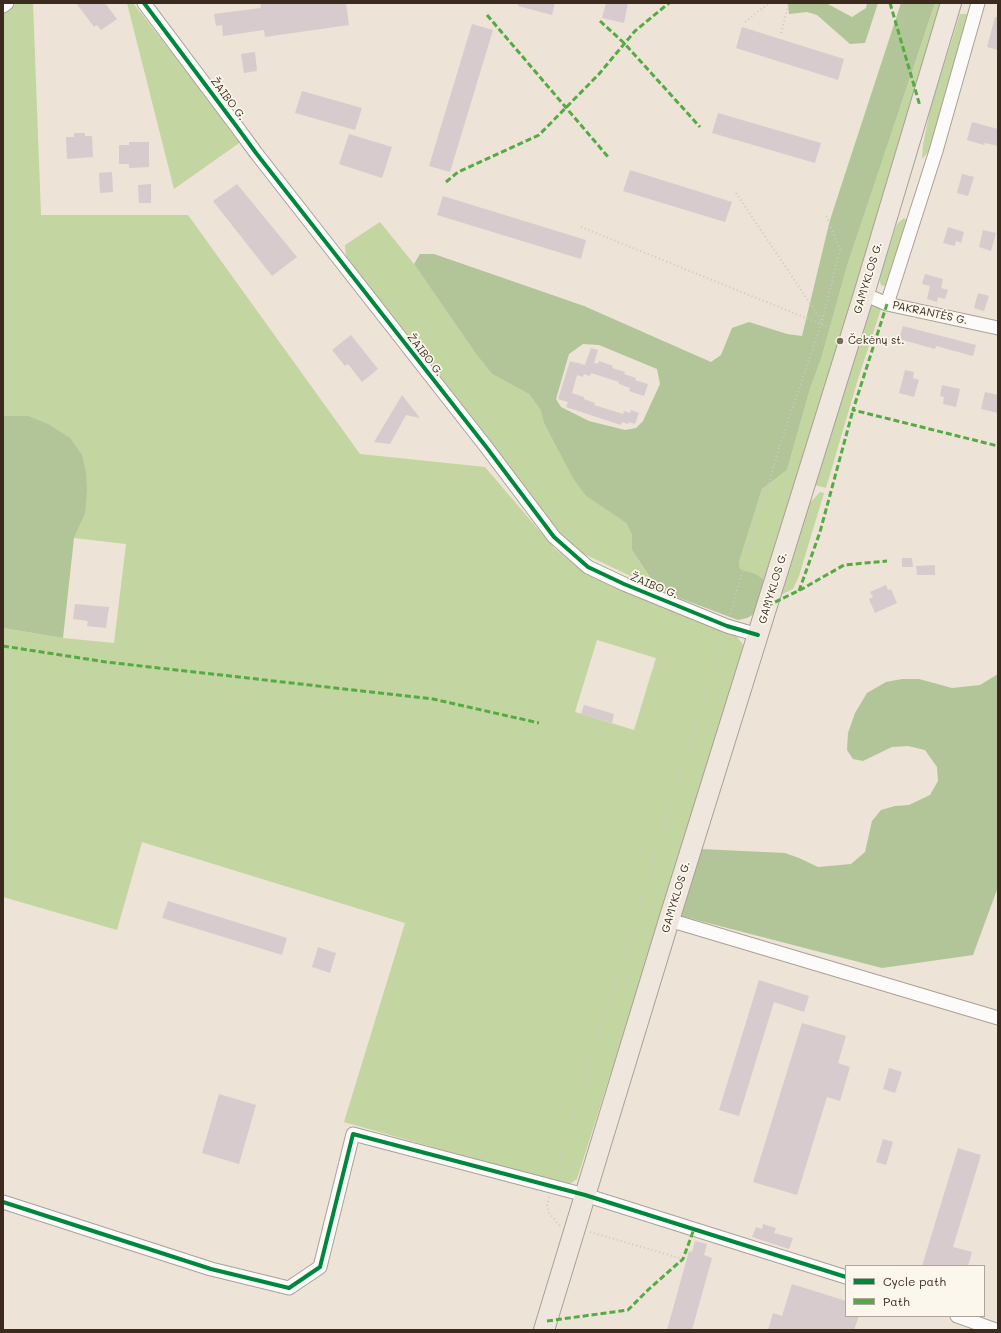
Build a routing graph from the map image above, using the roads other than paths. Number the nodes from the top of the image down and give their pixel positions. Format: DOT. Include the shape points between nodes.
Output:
graph roads {
  1 [pos="7,3"];
  2 [pos="144,3"];
  3 [pos="951,3"];
  4 [pos="978,3"];
  5 [pos="3,6"];
  6 [pos="864,294"];
  7 [pos="887,304"];
  8 [pos="998,328"];
  9 [pos="758,635"];
  10 [pos="669,920"];
  11 [pos="998,1018"];
  12 [pos="585,1195"];
  13 [pos="3,1202"];
  14 [pos="845,1277"];
  15 [pos="960,1317"];
  16 [pos="544,1330"];
  17 [pos="996,1330"];
  1 -- 5 [label="street"];
  2 -- 9 [label="street, ŽAIBO G." via="256,153 554,537 588,567 727,626"];
  3 -- 6 [label="main road, GAMYKLOS G."];
  4 -- 7 [label="street" via="936,152"];
  6 -- 7 [label="street, PAKRANTĖS G."];
  6 -- 9 [label="main road, GAMYKLOS G."];
  7 -- 8 [label="street, PAKRANTĖS G."];
  9 -- 10 [label="main road, GAMYKLOS G."];
  10 -- 11 [label="street"];
  10 -- 12 [label="main road, GAMYKLOS G."];
  12 -- 13 [label="street" via="353,1134 320,1268 289,1288 211,1269"];
  12 -- 14 [label="street"];
  12 -- 16 [label="main road, GAMYKLOS G."];
  15 -- 17 [label="street"];
}
